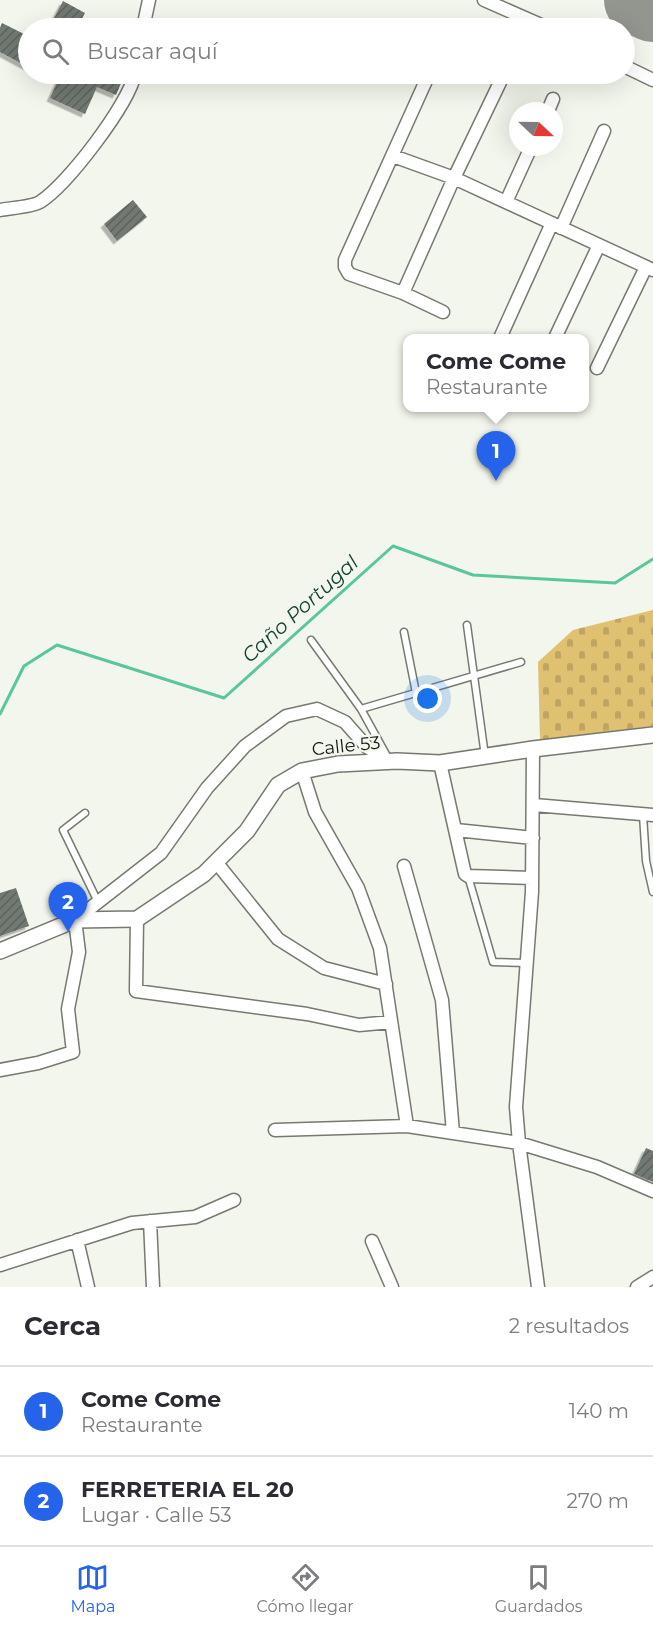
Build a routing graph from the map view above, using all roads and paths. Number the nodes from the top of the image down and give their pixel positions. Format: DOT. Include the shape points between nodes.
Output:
graph roads {
  1 [pos="149,0"];
  2 [pos="484,0"];
  3 [pos="145,18"];
  4 [pos="517,18"];
  5 [pos="635,71"];
  6 [pos="653,80"];
  7 [pos="130,84"];
  8 [pos="425,84"];
  9 [pos="499,84"];
  10 [pos="604,131"];
  11 [pos="393,156"];
  12 [pos="527,156"];
  13 [pos="454,178"];
  14 [pos="506,202"];
  15 [pos="0,210"];
  16 [pos="556,225"];
  17 [pos="599,245"];
  18 [pos="649,269"];
  19 [pos="403,293"];
  20 [pos="443,312"];
  21 [pos="502,334"];
  22 [pos="557,334"];
  23 [pos="597,368"];
  24 [pos="467,626"];
  25 [pos="404,632"];
  26 [pos="311,640"];
  27 [pos="521,662"];
  28 [pos="475,676"];
  29 [pos="416,693"];
  30 [pos="361,709"];
  31 [pos="653,735"];
  32 [pos="533,749"];
  33 [pos="485,756"];
  34 [pos="389,761"];
  35 [pos="440,763"];
  36 [pos="302,771"];
  37 [pos="534,805"];
  38 [pos="85,813"];
  39 [pos="648,815"];
  40 [pos="456,830"];
  41 [pos="533,838"];
  42 [pos="216,862"];
  43 [pos="404,866"];
  44 [pos="468,876"];
  45 [pos="532,878"];
  46 [pos="653,892"];
  47 [pos="98,902"];
  48 [pos="137,919"];
  49 [pos="75,920"];
  50 [pos="0,951"];
  51 [pos="527,963"];
  52 [pos="386,984"];
  53 [pos="391,1022"];
  54 [pos="0,1070"];
  55 [pos="407,1126"];
  56 [pos="275,1130"];
  57 [pos="453,1133"];
  58 [pos="519,1143"];
  59 [pos="653,1191"];
  60 [pos="234,1200"];
  61 [pos="150,1221"];
  62 [pos="77,1240"];
  63 [pos="372,1241"];
  64 [pos="0,1265"];
  65 [pos="653,1277"];
  66 [pos="85,1287"];
  67 [pos="153,1287"];
  68 [pos="392,1287"];
  69 [pos="538,1287"];
  70 [pos="637,1287"];
  1 -- 3 [label="street"];
  2 -- 4 [label="street"];
  5 -- 6 [label="street"];
  7 -- 15 [label="street" via="111,121 77,168 39,203"];
  8 -- 11 [label="street"];
  9 -- 13 [label="street"];
  10 -- 16 [label="street"];
  11 -- 13 [label="street"];
  11 -- 19 [label="street" via="345,267 349,274"];
  12 -- 14 [label="street"];
  13 -- 14 [label="street"];
  13 -- 19 [label="street"];
  14 -- 16 [label="street"];
  16 -- 17 [label="street"];
  16 -- 21 [label="street"];
  17 -- 18 [label="street"];
  17 -- 22 [label="street"];
  18 -- 23 [label="street"];
  19 -- 20 [label="street"];
  24 -- 28 [label="lane"];
  25 -- 29 [label="lane"];
  26 -- 30 [label="lane"];
  27 -- 28 [label="lane"];
  28 -- 29 [label="lane"];
  28 -- 33 [label="lane"];
  29 -- 30 [label="lane"];
  30 -- 34 [label="lane"];
  31 -- 32 [label="street, Calle 53"];
  32 -- 33 [label="street, Calle 53"];
  32 -- 37 [label="street"];
  33 -- 35 [label="street, Calle 53"];
  34 -- 35 [label="street, Calle 53"];
  34 -- 36 [label="street, Calle 53"];
  34 -- 47 [label="street" via="367,747 345,722 317,709 286,716 245,746 207,788 161,853"];
  35 -- 40 [label="street"];
  36 -- 42 [label="street, Calle 53" via="278,785 247,831"];
  36 -- 52 [label="street" via="315,812 358,888 380,948"];
  37 -- 39 [label="street"];
  37 -- 41 [label="street"];
  38 -- 47 [label="lane" via="63,830"];
  39 -- 46 [label="lane" via="646,861"];
  40 -- 41 [label="street"];
  40 -- 44 [label="street" via="463,871"];
  41 -- 45 [label="street"];
  42 -- 48 [label="street, Calle 53"];
  42 -- 52 [label="street" via="278,939 324,968"];
  43 -- 57 [label="street" via="442,1000"];
  44 -- 45 [label="street"];
  44 -- 51 [label="lane" via="493,962"];
  45 -- 51 [label="street"];
  47 -- 49 [label="street"];
  48 -- 49 [label="street"];
  48 -- 53 [label="street" via="136,991 308,1014 359,1025"];
  49 -- 50 [label="street"];
  49 -- 54 [label="street" via="79,952 68,1009 73,1052"];
  51 -- 58 [label="street" via="516,1107"];
  52 -- 53 [label="street"];
  53 -- 55 [label="street"];
  55 -- 56 [label="street"];
  55 -- 57 [label="street"];
  57 -- 58 [label="street"];
  58 -- 59 [label="street" via="597,1167"];
  58 -- 69 [label="street"];
  60 -- 61 [label="street" via="195,1217"];
  61 -- 62 [label="street"];
  61 -- 67 [label="street"];
  62 -- 64 [label="street"];
  62 -- 66 [label="street"];
  63 -- 68 [label="street"];
  65 -- 70 [label="street"];
}
